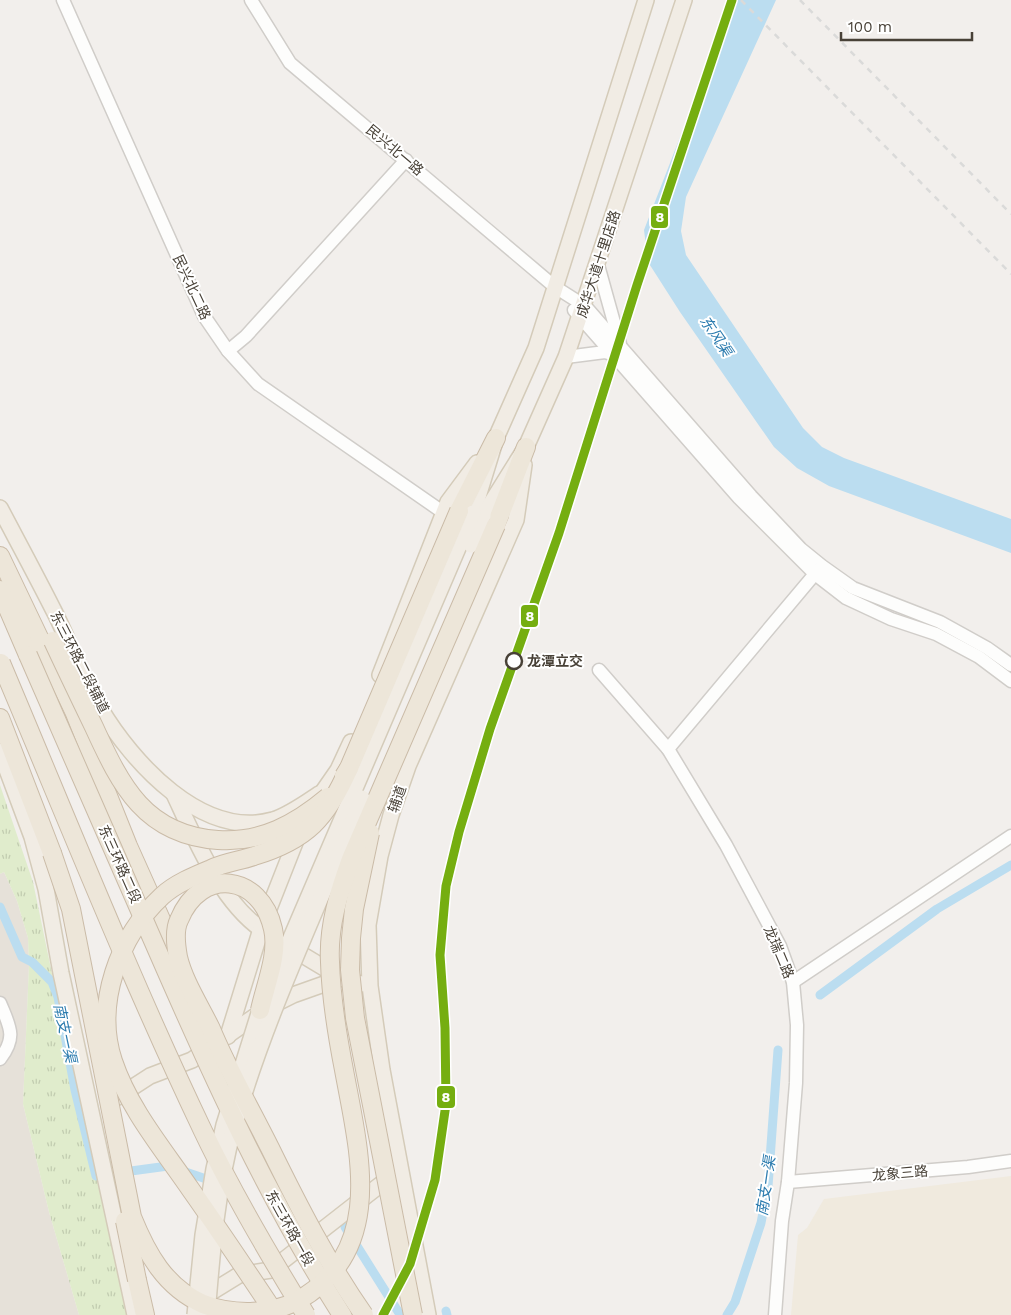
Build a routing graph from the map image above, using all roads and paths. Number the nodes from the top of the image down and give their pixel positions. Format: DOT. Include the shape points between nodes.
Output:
graph roads {
  1 [pos="63,0"];
  2 [pos="251,0"];
  3 [pos="646,0"];
  4 [pos="684,0"];
  5 [pos="406,160"];
  6 [pos="598,265"];
  7 [pos="555,287"];
  8 [pos="583,312"];
  9 [pos="228,351"];
  10 [pos="618,352"];
  11 [pos="566,357"];
  12 [pos="496,438"];
  13 [pos="526,447"];
  14 [pos="0,508"];
  15 [pos="471,516"];
  16 [pos="0,556"];
  17 [pos="818,570"];
  18 [pos="0,590"];
  19 [pos="49,644"];
  20 [pos="0,662"];
  21 [pos="1011,665"];
  22 [pos="599,670"];
  23 [pos="1011,681"];
  24 [pos="0,718"];
  25 [pos="668,749"];
  26 [pos="0,751"];
  27 [pos="349,768"];
  28 [pos="173,792"];
  29 [pos="320,794"];
  30 [pos="376,801"];
  31 [pos="1011,836"];
  32 [pos="52,853"];
  33 [pos="260,930"];
  34 [pos="178,958"];
  35 [pos="341,978"];
  36 [pos="793,982"];
  37 [pos="370,986"];
  38 [pos="0,1004"];
  39 [pos="260,1010"];
  40 [pos="228,1036"];
  41 [pos="0,1059"];
  42 [pos="92,1114"];
  43 [pos="242,1138"];
  44 [pos="1011,1161"];
  45 [pos="399,1170"];
  46 [pos="788,1182"];
  47 [pos="116,1227"];
  48 [pos="271,1270"];
  49 [pos="344,1287"];
  50 [pos="194,1312"];
  51 [pos="135,1315"];
  52 [pos="145,1315"];
  53 [pos="206,1315"];
  54 [pos="261,1315"];
  55 [pos="276,1315"];
  56 [pos="306,1315"];
  57 [pos="343,1315"];
  58 [pos="364,1315"];
  59 [pos="413,1315"];
  60 [pos="428,1315"];
  61 [pos="775,1315"];
  1 -- 9 [label="street, 民兴北二路" via="204,316"];
  2 -- 5 [label="street, 民兴北一路" via="290,63"];
  3 -- 7 [label="main road"];
  4 -- 6 [label="main road, 成华大道十里店路"];
  5 -- 7 [label="street, 民兴北一路"];
  5 -- 9 [label="street"];
  6 -- 8 [label="main road, 成华大道十里店路"];
  6 -- 10 [label="street"];
  7 -- 8 [label="street, 民兴北一路"];
  7 -- 12 [label="main road" via="536,348"];
  8 -- 10 [label="street, 民兴北一路"];
  8 -- 11 [label="main road, 成华大道十里店路"];
  9 -- 15 [label="street, 民兴北二路" via="258,384"];
  10 -- 11 [label="street"];
  10 -- 17 [label="street, 民兴北一路"];
  11 -- 13 [label="main road, 成华大道十里店路"];
  12 -- 15 [label="highway"];
  13 -- 15 [label="highway"];
  13 -- 37 [label="main road, 辅道" via="516,520 408,766 391,815 368,925"];
  14 -- 28 [label="main road, 东三环路二段辅道" via="100,707 127,746"];
  15 -- 27 [label="highway, bridge"];
  15 -- 29 [label="main road" via="409,603 350,745 338,770"];
  15 -- 30 [label="highway, bridge"];
  15 -- 39 [label="main road, bridge"];
  15 -- 53 [label="main road, bridge" via="408,684 270,1018 234,1128 221,1186"];
  16 -- 19 [label="highway"];
  17 -- 21 [label="street" via="853,588 940,622"];
  17 -- 23 [label="street" via="846,598 891,619 936,634 979,657"];
  17 -- 25 [label="street"];
  18 -- 43 [label="highway, 东三环路二段, bridge"];
  19 -- 27 [label="highway, bridge" via="125,789 140,807 178,831 203,839 234,841 262,836 307,814 330,796"];
  19 -- 34 [label="highway, bridge" via="128,846"];
  20 -- 56 [label="highway, bridge" via="139,989 213,1150 260,1240"];
  22 -- 25 [label="street, 龙瑞二路"];
  24 -- 32 [label="highway"];
  25 -- 36 [label="street, 龙瑞二路" via="726,845 780,946"];
  26 -- 42 [label="main road" via="39,861"];
  27 -- 55 [label="highway, bridge" via="336,797 319,821 301,835 280,848 219,865 163,895 129,937 114,972 106,1013 112,1059 124,1089"];
  28 -- 29 [label="main road, 东三环路二段辅道" via="201,812 256,823 289,813"];
  28 -- 33 [label="main road" via="224,888"];
  29 -- 33 [label="main road" via="292,846"];
  30 -- 32 [label="highway, bridge" via="340,892 332,924 330,959 333,1008 360,1156 361,1197 356,1228 336,1267 314,1291 286,1307 255,1314 218,1311 186,1297 160,1271 145,1250 132,1217 71,909"];
  30 -- 59 [label="highway, bridge" via="354,909 350,970 355,1018"];
  31 -- 36 [label="street"];
  32 -- 52 [label="highway, bridge" via="60,910"];
  33 -- 35 [label="main road"];
  33 -- 40 [label="main road"];
  34 -- 39 [label="highway, bridge" via="178,922 188,901 204,887 214,884 240,886 252,893 266,908 275,942"];
  34 -- 49 [label="highway, bridge" via="229,1072"];
  35 -- 37 [label="main road"];
  35 -- 40 [label="main road" via="267,1008"];
  36 -- 46 [label="street, 龙瑞二路" via="797,1025"];
  37 -- 45 [label="main road, 辅道"];
  38 -- 41 [label="street" via="11,1028 11,1043"];
  39 -- 50 [label="main road, bridge" via="224,1125 212,1178"];
  40 -- 42 [label="main road" via="192,1060 150,1076"];
  42 -- 47 [label="main road"];
  43 -- 57 [label="highway, 东三环路一段, bridge" via="314,1270"];
  44 -- 46 [label="street, 龙象三路"];
  45 -- 48 [label="main road"];
  45 -- 60 [label="main road, 辅道"];
  46 -- 61 [label="street, 龙瑞二路"];
  47 -- 50 [label="main road"];
  47 -- 51 [label="main road"];
  48 -- 50 [label="main road" via="239,1275"];
  48 -- 54 [label="main road"];
  49 -- 57 [label="highway"];
  49 -- 58 [label="highway, bridge"];
}
